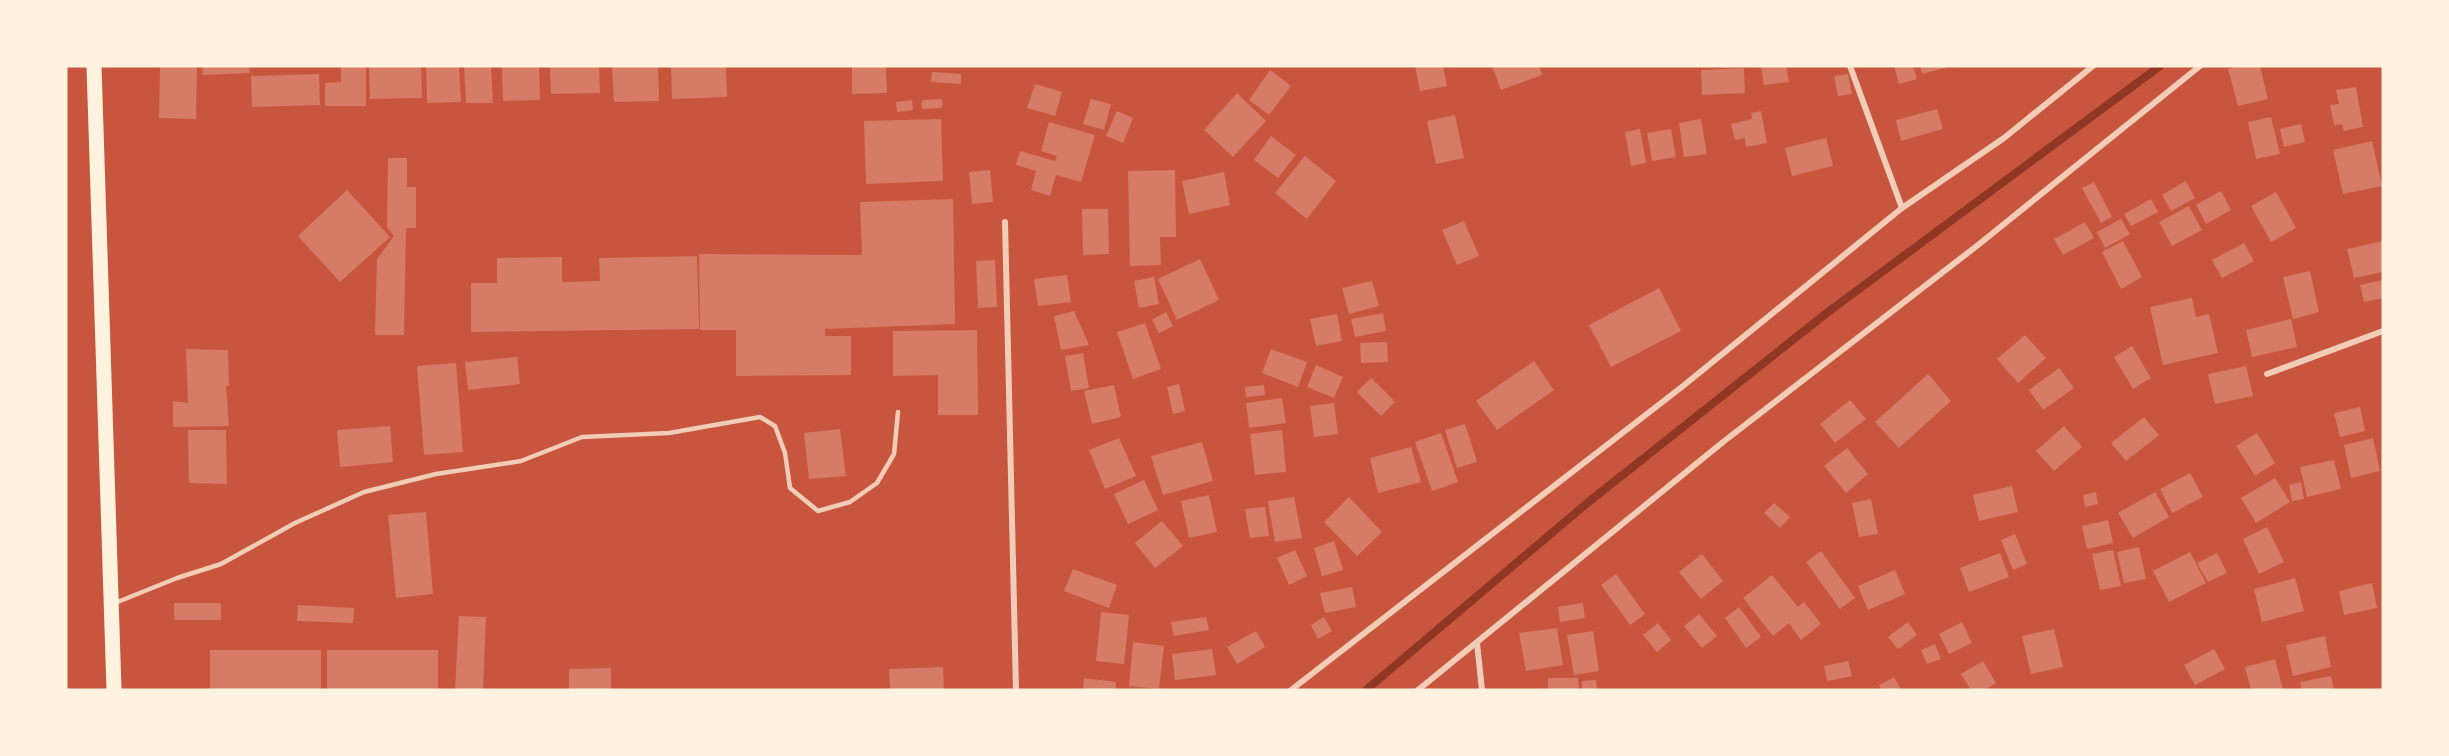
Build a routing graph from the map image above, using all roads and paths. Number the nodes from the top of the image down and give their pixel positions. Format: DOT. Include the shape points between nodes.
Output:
graph roads {
  1 [pos="94,66"];
  2 [pos="1850,66"];
  3 [pos="2093,66"];
  4 [pos="2200,66"];
  5 [pos="1902,208"];
  6 [pos="1005,222"];
  7 [pos="2383,332"];
  8 [pos="2267,374"];
  9 [pos="898,412"];
  10 [pos="111,605"];
  11 [pos="1477,644"];
  12 [pos="114,690"];
  13 [pos="1016,690"];
  14 [pos="1291,690"];
  15 [pos="1418,690"];
  16 [pos="1482,690"];
  1 -- 10 [label="main road"];
  2 -- 5 [label="street"];
  3 -- 5 [label="street" via="2004,138"];
  4 -- 11 [label="street" via="1978,245 1723,442"];
  5 -- 14 [label="street" via="1683,386"];
  6 -- 13 [label="street"];
  7 -- 8 [label="street"];
  9 -- 10 [label="lane" via="894,454 877,483 850,502 818,511 790,488 785,453 775,426 760,417 669,433 582,437 521,461 436,474 364,492 295,523 221,564"];
  10 -- 12 [label="main road"];
  11 -- 15 [label="street"];
  11 -- 16 [label="street"];
}
